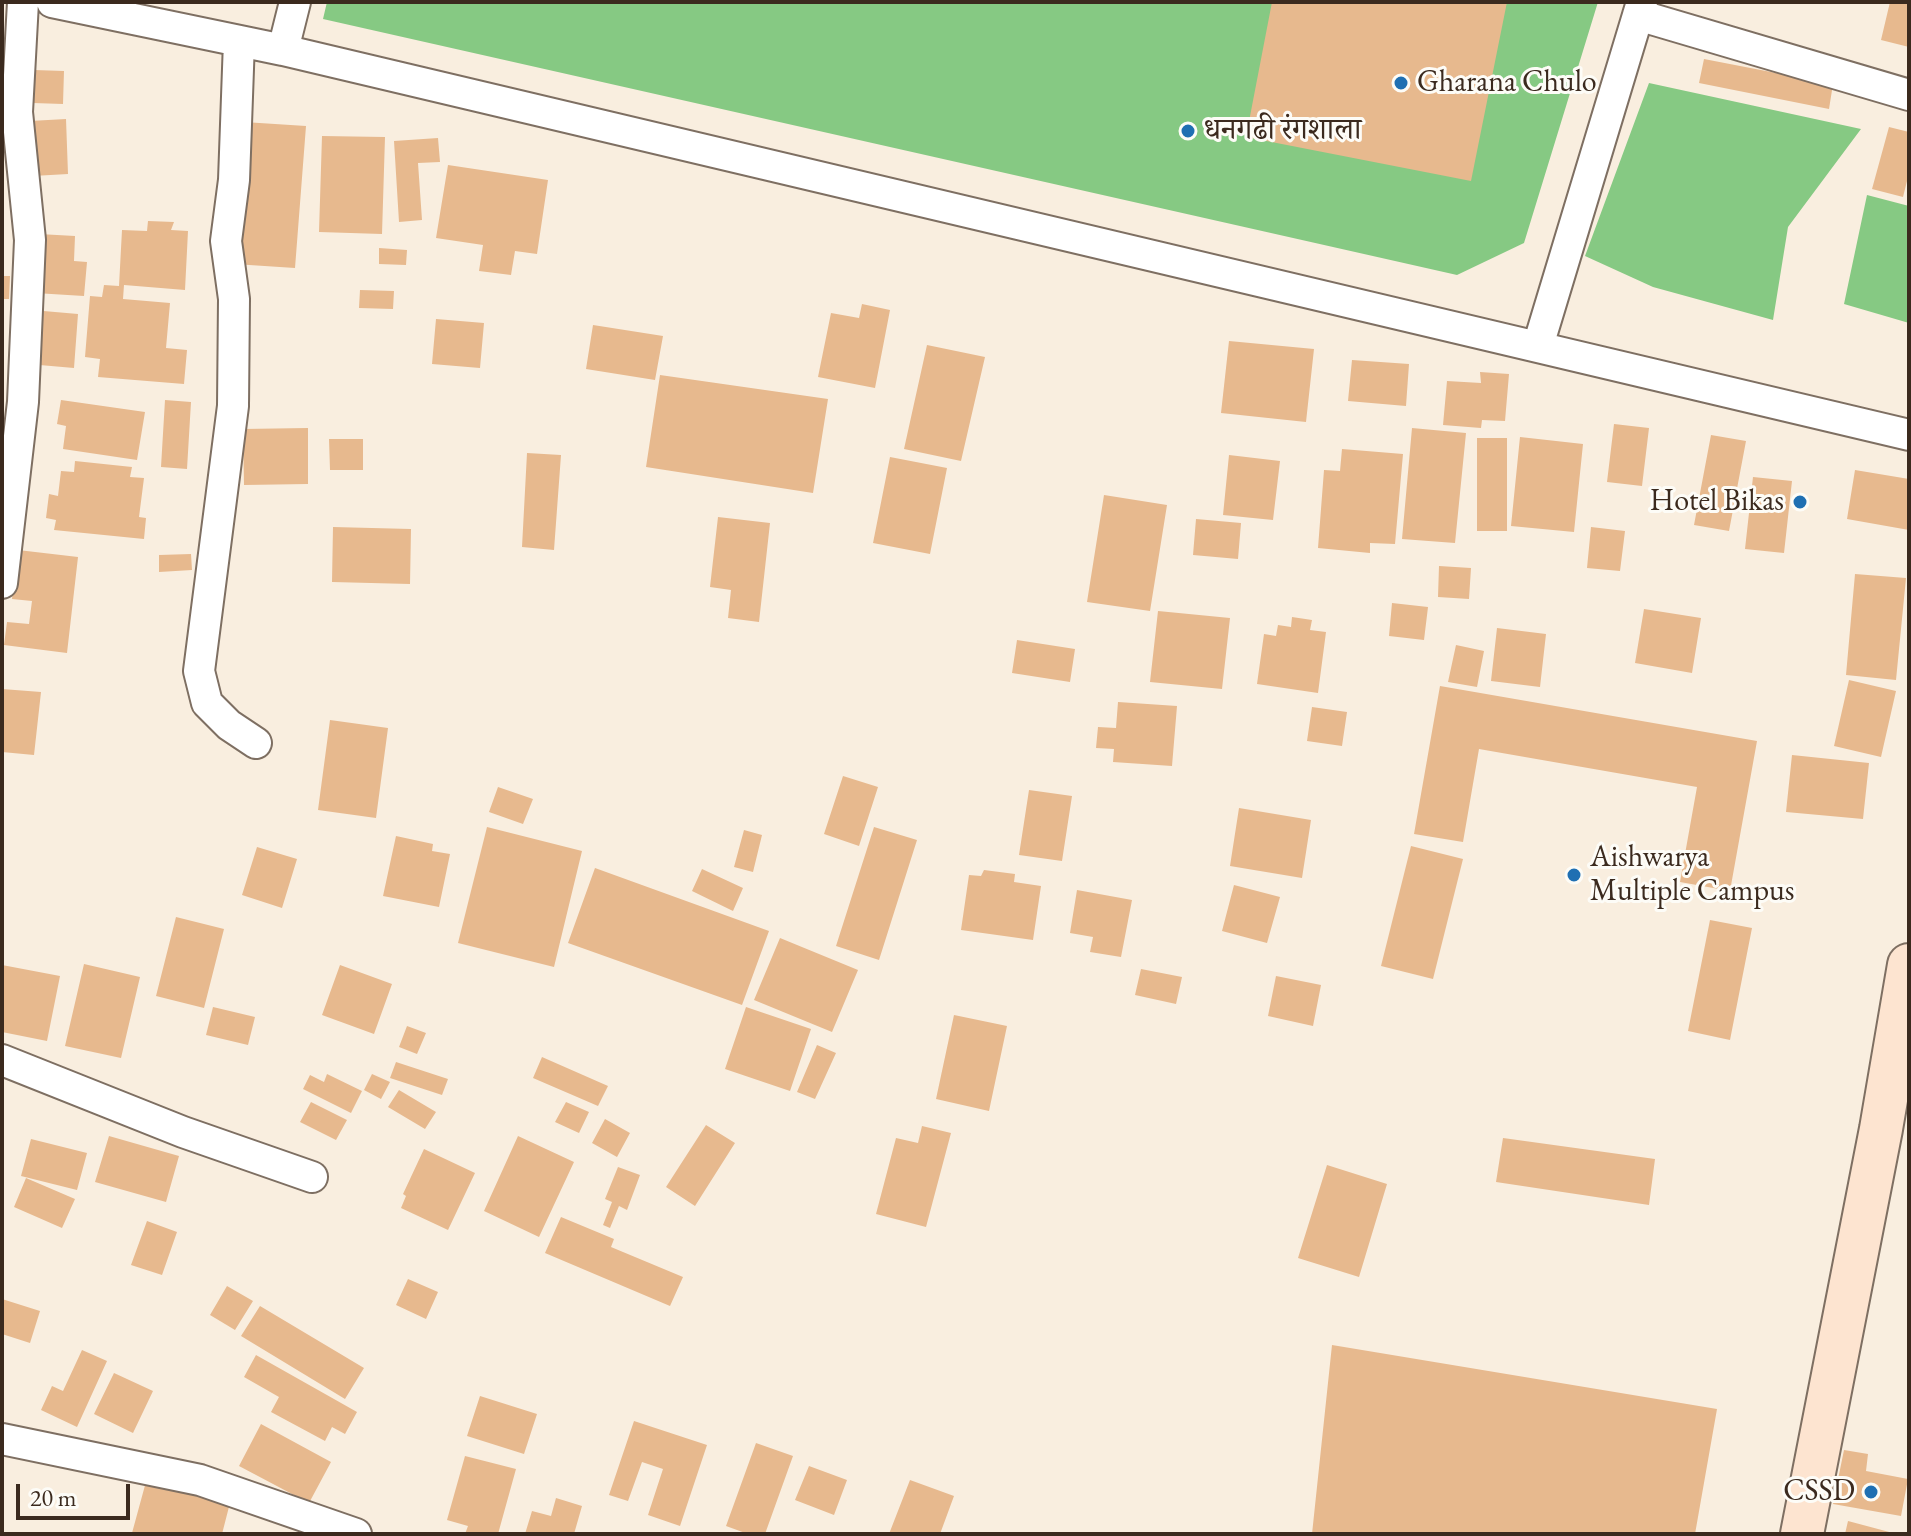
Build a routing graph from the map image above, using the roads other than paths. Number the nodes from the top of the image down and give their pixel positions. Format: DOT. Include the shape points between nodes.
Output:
graph roads {
  1 [pos="23,2"];
  2 [pos="52,2"];
  3 [pos="295,2"];
  4 [pos="1640,8"];
  5 [pos="239,41"];
  6 [pos="283,50"];
  7 [pos="1909,95"];
  8 [pos="1538,346"];
  9 [pos="1909,435"];
  10 [pos="2,583"];
  11 [pos="256,743"];
  12 [pos="1909,965"];
  13 [pos="2,1060"];
  14 [pos="1895,1130"];
  15 [pos="312,1177"];
  16 [pos="2,1439"];
  17 [pos="356,1534"];
  18 [pos="1802,1534"];
  1 -- 10 [label="street" via="17,112 30,240 23,402"];
  2 -- 5 [label="street"];
  3 -- 6 [label="street"];
  4 -- 7 [label="street"];
  4 -- 8 [label="street"];
  5 -- 6 [label="street"];
  5 -- 11 [label="street" via="234,180 226,241 234,299 233,406 199,671 207,703"];
  6 -- 8 [label="street"];
  8 -- 9 [label="street"];
  12 -- 14 [label="street"];
  13 -- 15 [label="street"];
  14 -- 18 [label="street"];
  16 -- 17 [label="street" via="200,1480"];
}
